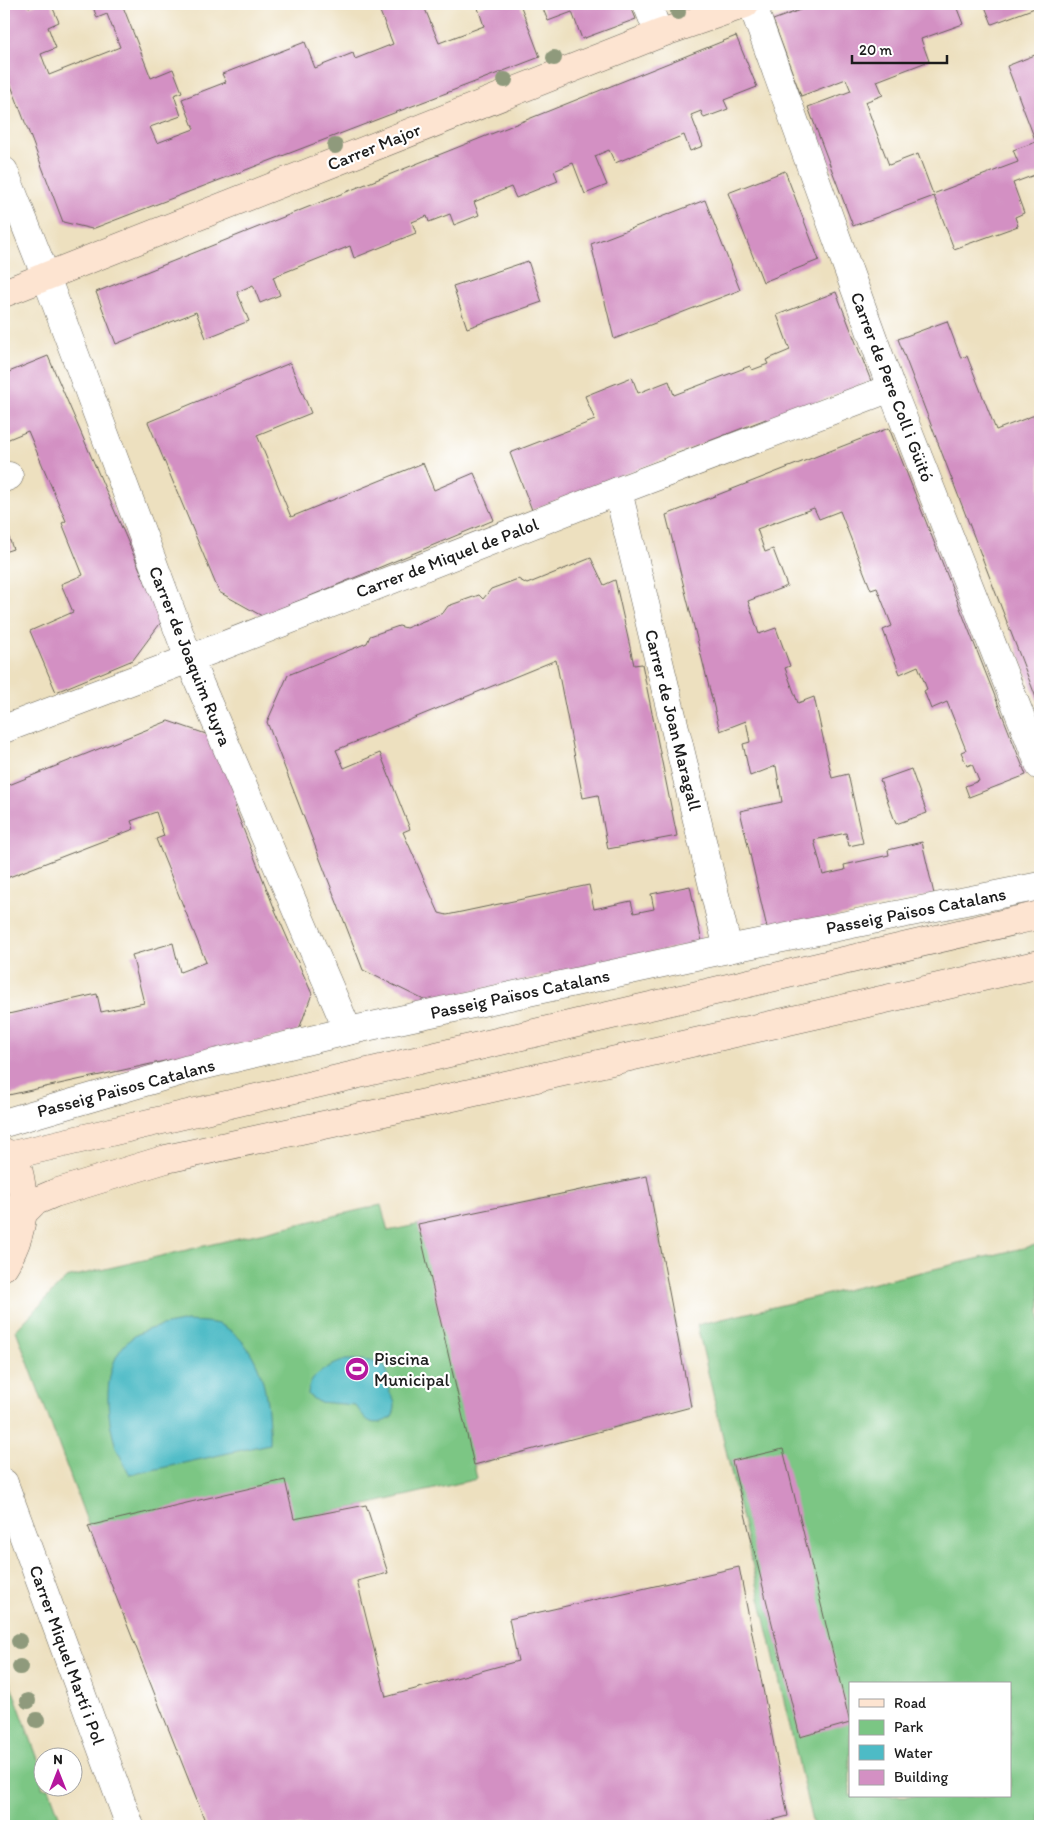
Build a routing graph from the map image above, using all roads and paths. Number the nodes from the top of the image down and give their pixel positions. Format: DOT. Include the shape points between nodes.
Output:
graph roads {
  1 [pos="647,4"];
  2 [pos="745,4"];
  3 [pos="758,4"];
  4 [pos="658,34"];
  5 [pos="4,171"];
  6 [pos="46,277"];
  7 [pos="4,293"];
  8 [pos="891,388"];
  9 [pos="618,491"];
  10 [pos="188,659"];
  11 [pos="4,729"];
  12 [pos="1040,766"];
  13 [pos="1040,886"];
  14 [pos="1040,915"];
  15 [pos="728,949"];
  16 [pos="1040,964"];
  17 [pos="348,1030"];
  18 [pos="4,1123"];
  19 [pos="6,1154"];
  20 [pos="23,1213"];
  21 [pos="4,1266"];
  22 [pos="4,1483"];
  23 [pos="130,1826"];
  1 -- 4 [label="street"];
  2 -- 4 [label="main road, Carrer Major"];
  3 -- 8 [label="street, Carrer de Pere Coll i Güitó" via="756,15"];
  4 -- 6 [label="main road, Carrer Major"];
  5 -- 6 [label="street, Carrer de Joaquim Ruyra"];
  6 -- 7 [label="main road, Carrer Major"];
  6 -- 10 [label="street, Carrer de Joaquim Ruyra"];
  8 -- 9 [label="street, Carrer de Miquel de Palol"];
  8 -- 12 [label="street, Carrer de Pere Coll i Güitó"];
  9 -- 10 [label="street, Carrer de Miquel de Palol"];
  9 -- 15 [label="street, Carrer de Joan Maragall"];
  10 -- 11 [label="street, Carrer de Miquel de Palol"];
  10 -- 17 [label="street, Carrer de Joaquim Ruyra"];
  13 -- 15 [label="street, Passeig Països Catalans"];
  14 -- 19 [label="main road, Passeig Països Catalans"];
  15 -- 17 [label="street, Passeig Països Catalans"];
  16 -- 20 [label="main road" via="166,1159 55,1193 34,1202"];
  17 -- 18 [label="street, Passeig Països Catalans" via="189,1070"];
  19 -- 20 [label="main road, Passeig Països Catalans" via="18,1170"];
  20 -- 21 [label="main road, Passeig Països Catalans" via="13,1251"];
  22 -- 23 [label="street, Carrer Miquel Martí i Pol"];
}
